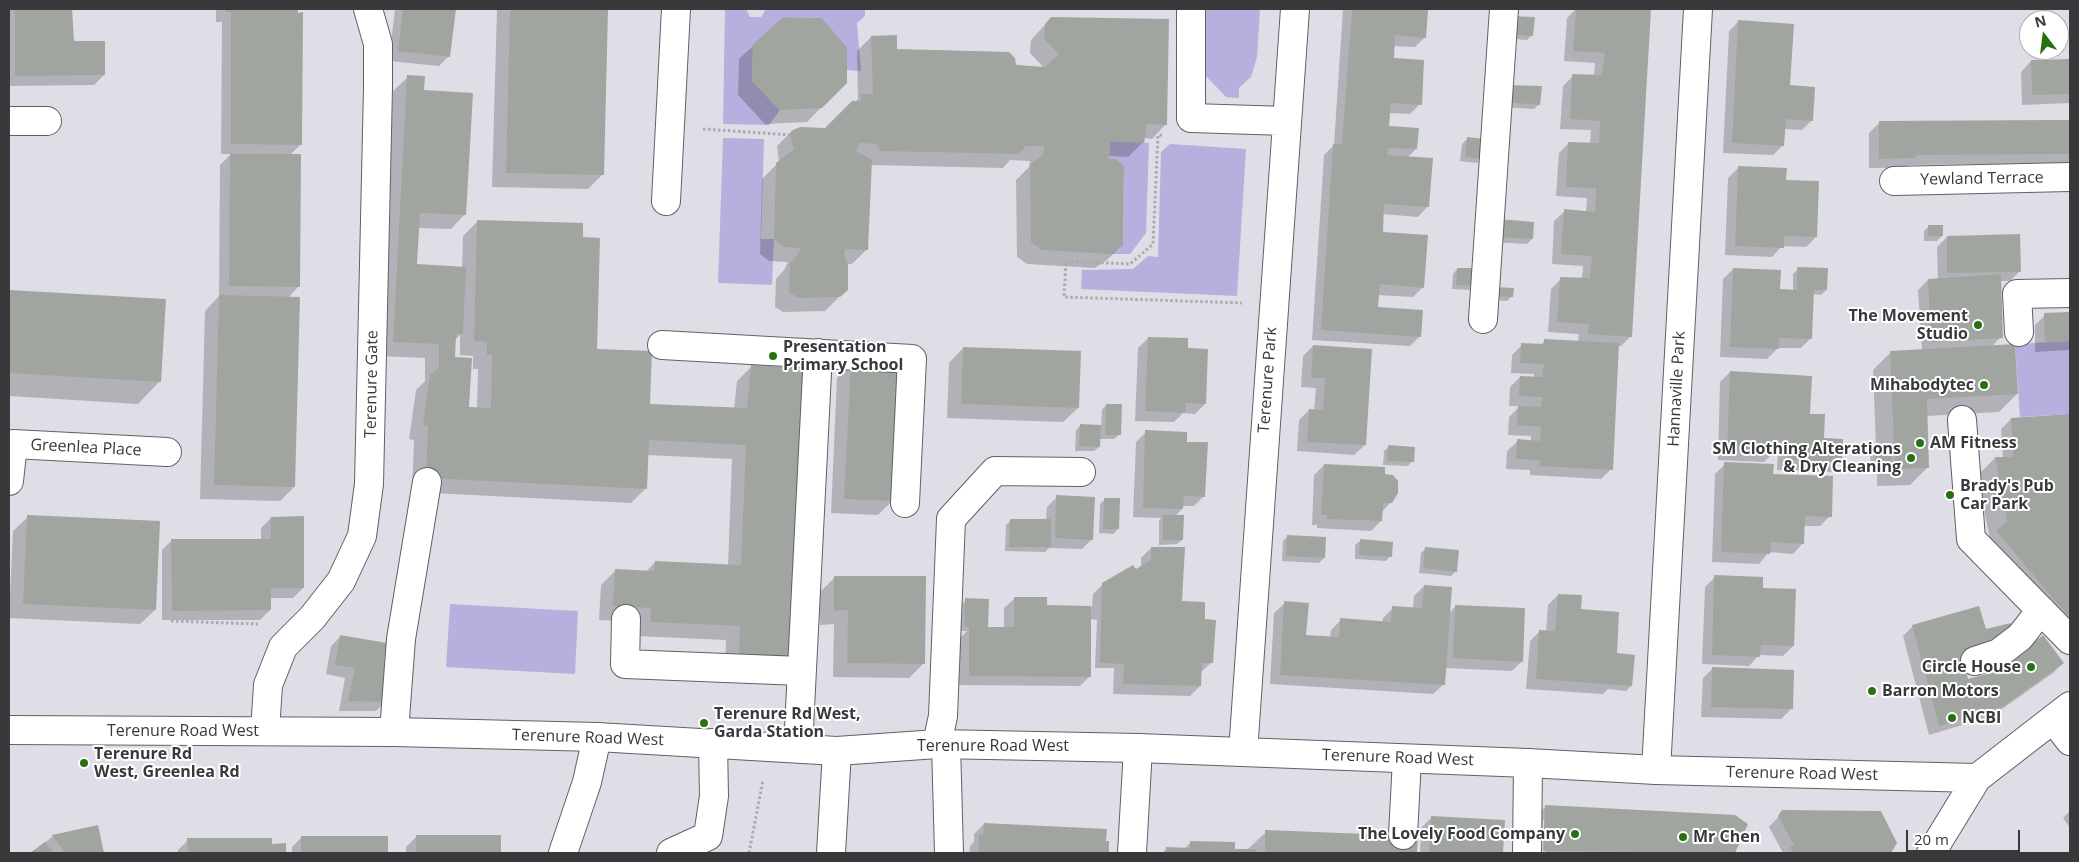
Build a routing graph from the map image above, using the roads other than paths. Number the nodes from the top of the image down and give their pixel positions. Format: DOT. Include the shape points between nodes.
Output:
graph roads {
  1 [pos="368,9"];
  2 [pos="676,9"];
  3 [pos="1191,9"];
  4 [pos="1295,9"];
  5 [pos="1504,9"];
  6 [pos="1698,9"];
  7 [pos="9,121"];
  8 [pos="47,121"];
  9 [pos="1287,121"];
  10 [pos="2070,177"];
  11 [pos="1894,181"];
  12 [pos="666,201"];
  13 [pos="2070,293"];
  14 [pos="1482,319"];
  15 [pos="2019,332"];
  16 [pos="662,345"];
  17 [pos="818,353"];
  18 [pos="1962,420"];
  19 [pos="167,452"];
  20 [pos="1081,472"];
  21 [pos="9,481"];
  22 [pos="427,482"];
  23 [pos="905,502"];
  24 [pos="2040,610"];
  25 [pos="626,619"];
  26 [pos="2070,640"];
  27 [pos="1975,660"];
  28 [pos="801,671"];
  29 [pos="2062,713"];
  30 [pos="9,730"];
  31 [pos="265,731"];
  32 [pos="394,732"];
  33 [pos="597,736"];
  34 [pos="2070,741"];
  35 [pos="713,743"];
  36 [pos="942,744"];
  37 [pos="798,748"];
  38 [pos="1138,748"];
  39 [pos="837,751"];
  40 [pos="1243,752"];
  41 [pos="1406,758"];
  42 [pos="1528,763"];
  43 [pos="1656,770"];
  44 [pos="1977,778"];
  45 [pos="1403,836"];
  46 [pos="563,853"];
  47 [pos="671,853"];
  48 [pos="832,853"];
  49 [pos="949,853"];
  50 [pos="1132,853"];
  51 [pos="1527,853"];
  52 [pos="1932,853"];
  1 -- 31 [label="street, Terenure Gate" via="378,44 378,88 369,484 362,536 341,581 312,618 282,647 268,685"];
  2 -- 12 [label="street"];
  3 -- 9 [label="street" via="1190,118"];
  4 -- 9 [label="street, Terenure Park"];
  5 -- 14 [label="street"];
  6 -- 43 [label="street, Hannaville Park"];
  7 -- 8 [label="street"];
  9 -- 40 [label="street, Terenure Park"];
  10 -- 11 [label="street, Yewland Terrace"];
  13 -- 15 [label="street" via="2017,294"];
  16 -- 17 [label="street"];
  17 -- 23 [label="street" via="912,359"];
  17 -- 28 [label="street"];
  18 -- 24 [label="street" via="1971,539"];
  19 -- 21 [label="street, Greenlea Place" via="13,444"];
  20 -- 36 [label="street" via="995,471 951,519"];
  22 -- 32 [label="street" via="401,639"];
  24 -- 26 [label="street"];
  24 -- 27 [label="street" via="2020,637 1999,653"];
  25 -- 28 [label="street" via="625,664"];
  28 -- 37 [label="street"];
  29 -- 34 [label="street"];
  29 -- 44 [label="street"];
  30 -- 31 [label="street, Terenure Road West"];
  31 -- 32 [label="street, Terenure Road West"];
  32 -- 33 [label="street, Terenure Road West"];
  33 -- 35 [label="street, Terenure Road West"];
  33 -- 46 [label="street" via="587,782"];
  35 -- 37 [label="street, Terenure Road West"];
  35 -- 47 [label="street" via="714,796 708,836"];
  36 -- 38 [label="street, Terenure Road West"];
  36 -- 39 [label="street, Terenure Road West"];
  36 -- 49 [label="street"];
  37 -- 39 [label="street, Terenure Road West"];
  38 -- 40 [label="street, Terenure Road West"];
  38 -- 50 [label="street"];
  39 -- 48 [label="street"];
  40 -- 41 [label="street, Terenure Road West"];
  41 -- 42 [label="street, Terenure Road West"];
  41 -- 45 [label="street"];
  42 -- 43 [label="street, Terenure Road West"];
  42 -- 51 [label="street"];
  43 -- 44 [label="street, Terenure Road West"];
  44 -- 52 [label="street"];
}
